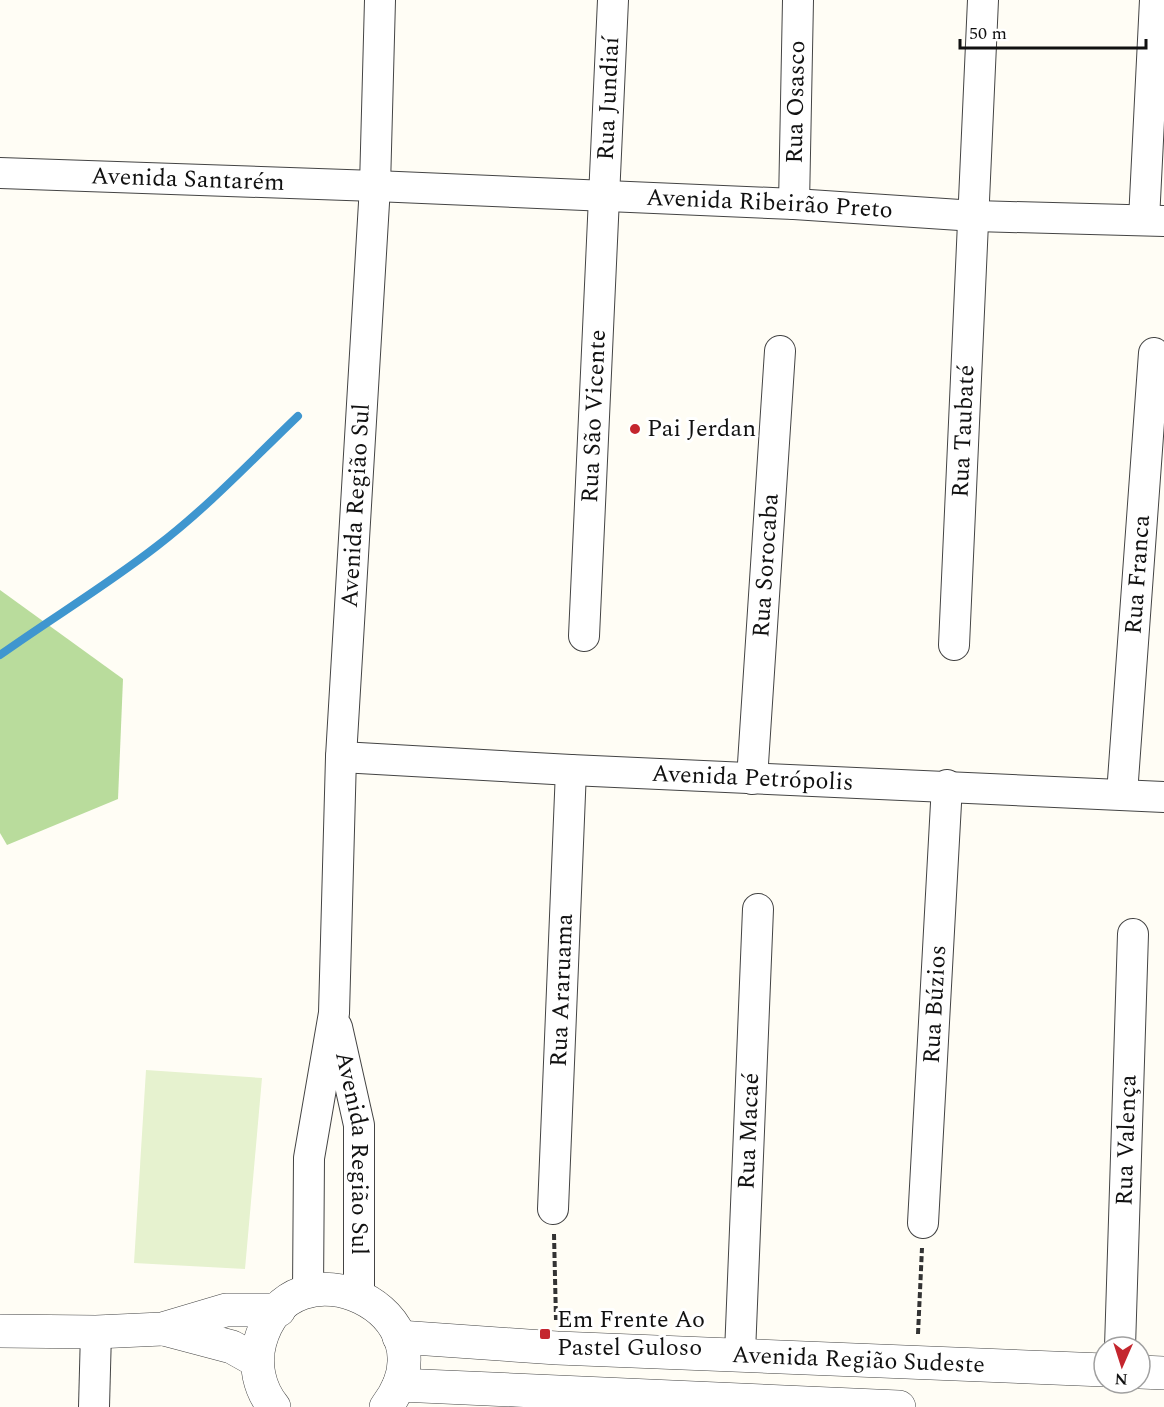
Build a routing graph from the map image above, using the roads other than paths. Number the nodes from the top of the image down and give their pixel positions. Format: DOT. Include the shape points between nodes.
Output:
graph roads {
  1 [pos="380,0"];
  2 [pos="613,0"];
  3 [pos="798,0"];
  4 [pos="984,0"];
  5 [pos="1155,0"];
  6 [pos="0,173"];
  7 [pos="375,186"];
  8 [pos="606,195"];
  9 [pos="794,204"];
  10 [pos="975,216"];
  11 [pos="1154,221"];
  12 [pos="780,351"];
  13 [pos="1154,353"];
  14 [pos="584,636"];
  15 [pos="954,645"];
  16 [pos="341,757"];
  17 [pos="571,770"];
  18 [pos="753,779"];
  19 [pos="947,785"];
  20 [pos="1122,794"];
  21 [pos="1164,797"];
  22 [pos="758,909"];
  23 [pos="1133,934"];
  24 [pos="334,1013"];
  25 [pos="553,1209"];
  26 [pos="923,1223"];
  27 [pos="308,1292"];
  28 [pos="359,1294"];
  29 [pos="279,1310"];
  30 [pos="162,1329"];
  31 [pos="0,1331"];
  32 [pos="96,1332"];
  33 [pos="1120,1335"];
  34 [pos="399,1337"];
  35 [pos="740,1353"];
  36 [pos="257,1361"];
  37 [pos="1092,1369"];
  38 [pos="393,1396"];
  39 [pos="549,1399"];
  40 [pos="94,1407"];
  41 [pos="274,1407"];
  42 [pos="899,1407"];
  1 -- 7 [label="street, Avenida Região Sul"];
  2 -- 8 [label="street, Rua Jundiaí"];
  3 -- 9 [label="street, Rua Osasco"];
  4 -- 10 [label="street, Rua Taubaté"];
  5 -- 11 [label="street"];
  6 -- 7 [label="street, Avenida Santarém"];
  7 -- 8 [label="street, Avenida Ribeirão Preto"];
  7 -- 16 [label="street, Avenida Região Sul"];
  8 -- 9 [label="street, Avenida Ribeirão Preto"];
  8 -- 14 [label="street, Rua São Vicente"];
  9 -- 10 [label="street, Avenida Ribeirão Preto"];
  10 -- 11 [label="street, Avenida Ribeirão Preto"];
  10 -- 15 [label="street, Rua Taubaté"];
  12 -- 18 [label="street, Rua Sorocaba"];
  13 -- 20 [label="street, Rua Franca"];
  16 -- 17 [label="street, Avenida Petrópolis"];
  16 -- 24 [label="street, Avenida Região Sul"];
  17 -- 18 [label="street, Avenida Petrópolis"];
  17 -- 25 [label="street, Rua Araruama"];
  18 -- 19 [label="street, Avenida Petrópolis"];
  19 -- 20 [label="street, Avenida Petrópolis"];
  19 -- 26 [label="street, Rua Búzios"];
  20 -- 21 [label="street, Avenida Petrópolis"];
  22 -- 35 [label="street, Rua Macaé"];
  23 -- 33 [label="street, Rua Valença"];
  24 -- 27 [label="street, Avenida Região Sul" via="309,1158"];
  24 -- 28 [label="street, Avenida Região Sul" via="359,1125"];
  27 -- 28 [label="street" via="334,1288"];
  27 -- 29 [label="street"];
  28 -- 34 [label="street" via="384,1312"];
  29 -- 30 [label="street" via="226,1310"];
  29 -- 36 [label="street" via="261,1337"];
  30 -- 32 [label="street"];
  30 -- 36 [label="street" via="232,1347"];
  31 -- 32 [label="street"];
  32 -- 40 [label="street"];
  34 -- 35 [label="street, Avenida Região Sudeste" via="557,1348"];
  34 -- 38 [label="street" via="403,1356"];
  35 -- 37 [label="street, Avenida Região Sudeste"];
  36 -- 41 [label="street" via="264,1391"];
  38 -- 39 [label="street, Avenida Região Sudeste"];
  39 -- 42 [label="street, Avenida Região Sudeste"];
}
